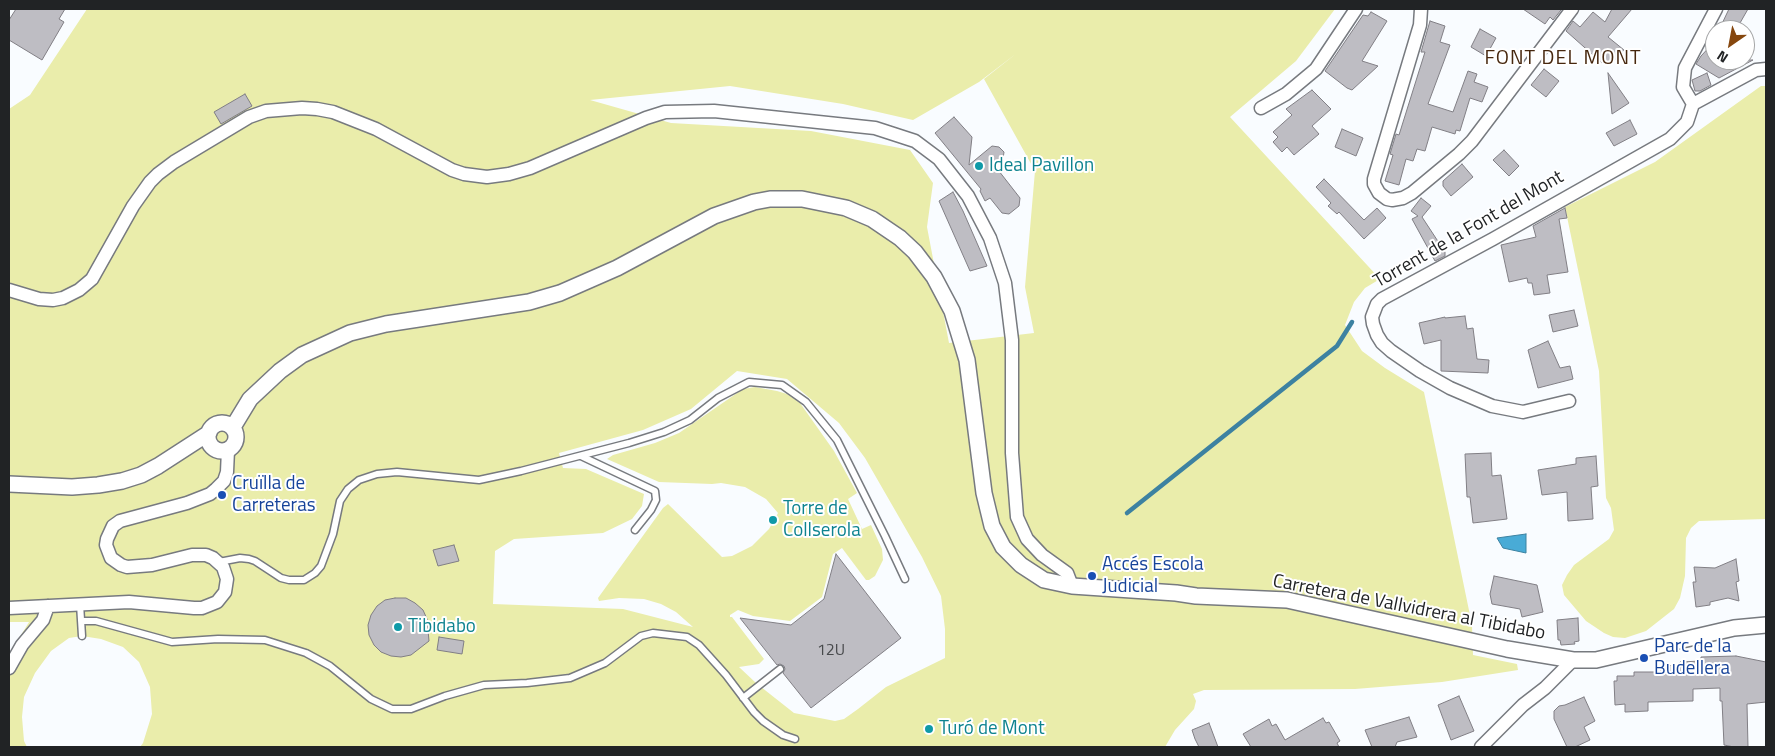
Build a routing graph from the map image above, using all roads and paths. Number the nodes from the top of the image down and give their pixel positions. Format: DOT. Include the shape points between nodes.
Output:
graph roads {
  1 [pos="1356,9"];
  2 [pos="1421,9"];
  3 [pos="1572,9"];
  4 [pos="1716,9"];
  5 [pos="1761,69"];
  6 [pos="1693,104"];
  7 [pos="1261,108"];
  8 [pos="9,290"];
  9 [pos="1569,401"];
  10 [pos="232,427"];
  11 [pos="209,433"];
  12 [pos="228,450"];
  13 [pos="581,456"];
  14 [pos="9,484"];
  15 [pos="635,530"];
  16 [pos="218,562"];
  17 [pos="905,579"];
  18 [pos="1072,586"];
  19 [pos="80,604"];
  20 [pos="48,606"];
  21 [pos="9,608"];
  22 [pos="81,621"];
  23 [pos="1766,625"];
  24 [pos="82,636"];
  25 [pos="1573,660"];
  26 [pos="9,668"];
  27 [pos="780,669"];
  28 [pos="743,698"];
  29 [pos="795,739"];
  30 [pos="1480,747"];
  1 -- 7 [label="street" via="1316,69 1286,94"];
  2 -- 3 [label="street" via="1420,25 1374,179 1379,193 1392,200 1412,193 1472,141"];
  4 -- 6 [label="street" via="1685,68 1683,86"];
  5 -- 6 [label="street"];
  6 -- 9 [label="street, Torrent de la Font del Mont" via="1687,122 1670,139 1382,299 1374,310 1374,330 1382,343 1450,388 1492,406 1516,411"];
  8 -- 18 [label="street" via="53,300 79,290 92,279 133,206 158,174 249,117 266,111 302,108 333,112 376,129 452,170 487,177 530,168 665,112 714,111 875,128 915,141 939,159 968,196 990,238 1005,283 1012,340 1012,453 1017,517 1026,539 1067,573"];
  10 -- 11 [label="street" via="219,423"];
  10 -- 12 [label="street" via="236,440"];
  10 -- 18 [label="street, Carretera de Vallvidrera al Tibidabo" via="250,399 280,371 316,348 350,333 560,294 740,206 770,199 818,201 846,208 884,226 915,252 934,277 952,311 968,360 984,493 992,526 1003,547 1021,565 1044,580"];
  11 -- 12 [label="street" via="211,446 219,451"];
  11 -- 14 [label="street" via="158,466 122,481 72,487"];
  12 -- 16 [label="street" via="224,481 210,494 120,521 113,526 106,545 111,558 120,566 140,567 200,555"];
  13 -- 15 [label="lane" via="655,491 654,505"];
  13 -- 16 [label="lane" via="479,480 397,472 359,480 340,501 333,534 321,566 304,580 281,578 249,559"];
  13 -- 17 [label="lane" via="664,432 690,420 718,398 749,382 782,385 806,402 837,440"];
  16 -- 19 [label="street" via="226,572 225,592 217,602 202,608 129,602"];
  18 -- 25 [label="street, Carretera de Vallvidrera al Tibidabo" via="1287,600 1507,649"];
  19 -- 20 [label="street"];
  19 -- 22 [label="lane"];
  20 -- 21 [label="street"];
  20 -- 26 [label="street" via="43,620 22,645"];
  22 -- 24 [label="lane"];
  22 -- 28 [label="lane" via="105,623 172,642 265,640 306,653 330,666 372,699 392,709 411,709 484,685 570,678 605,662 641,636 653,633 687,637 699,645"];
  23 -- 25 [label="street, Carretera de Vallvidrera al Tibidabo" via="1728,630 1596,660"];
  25 -- 30 [label="street"];
  27 -- 28 [label="lane"];
  28 -- 29 [label="lane" via="763,721"];
}
